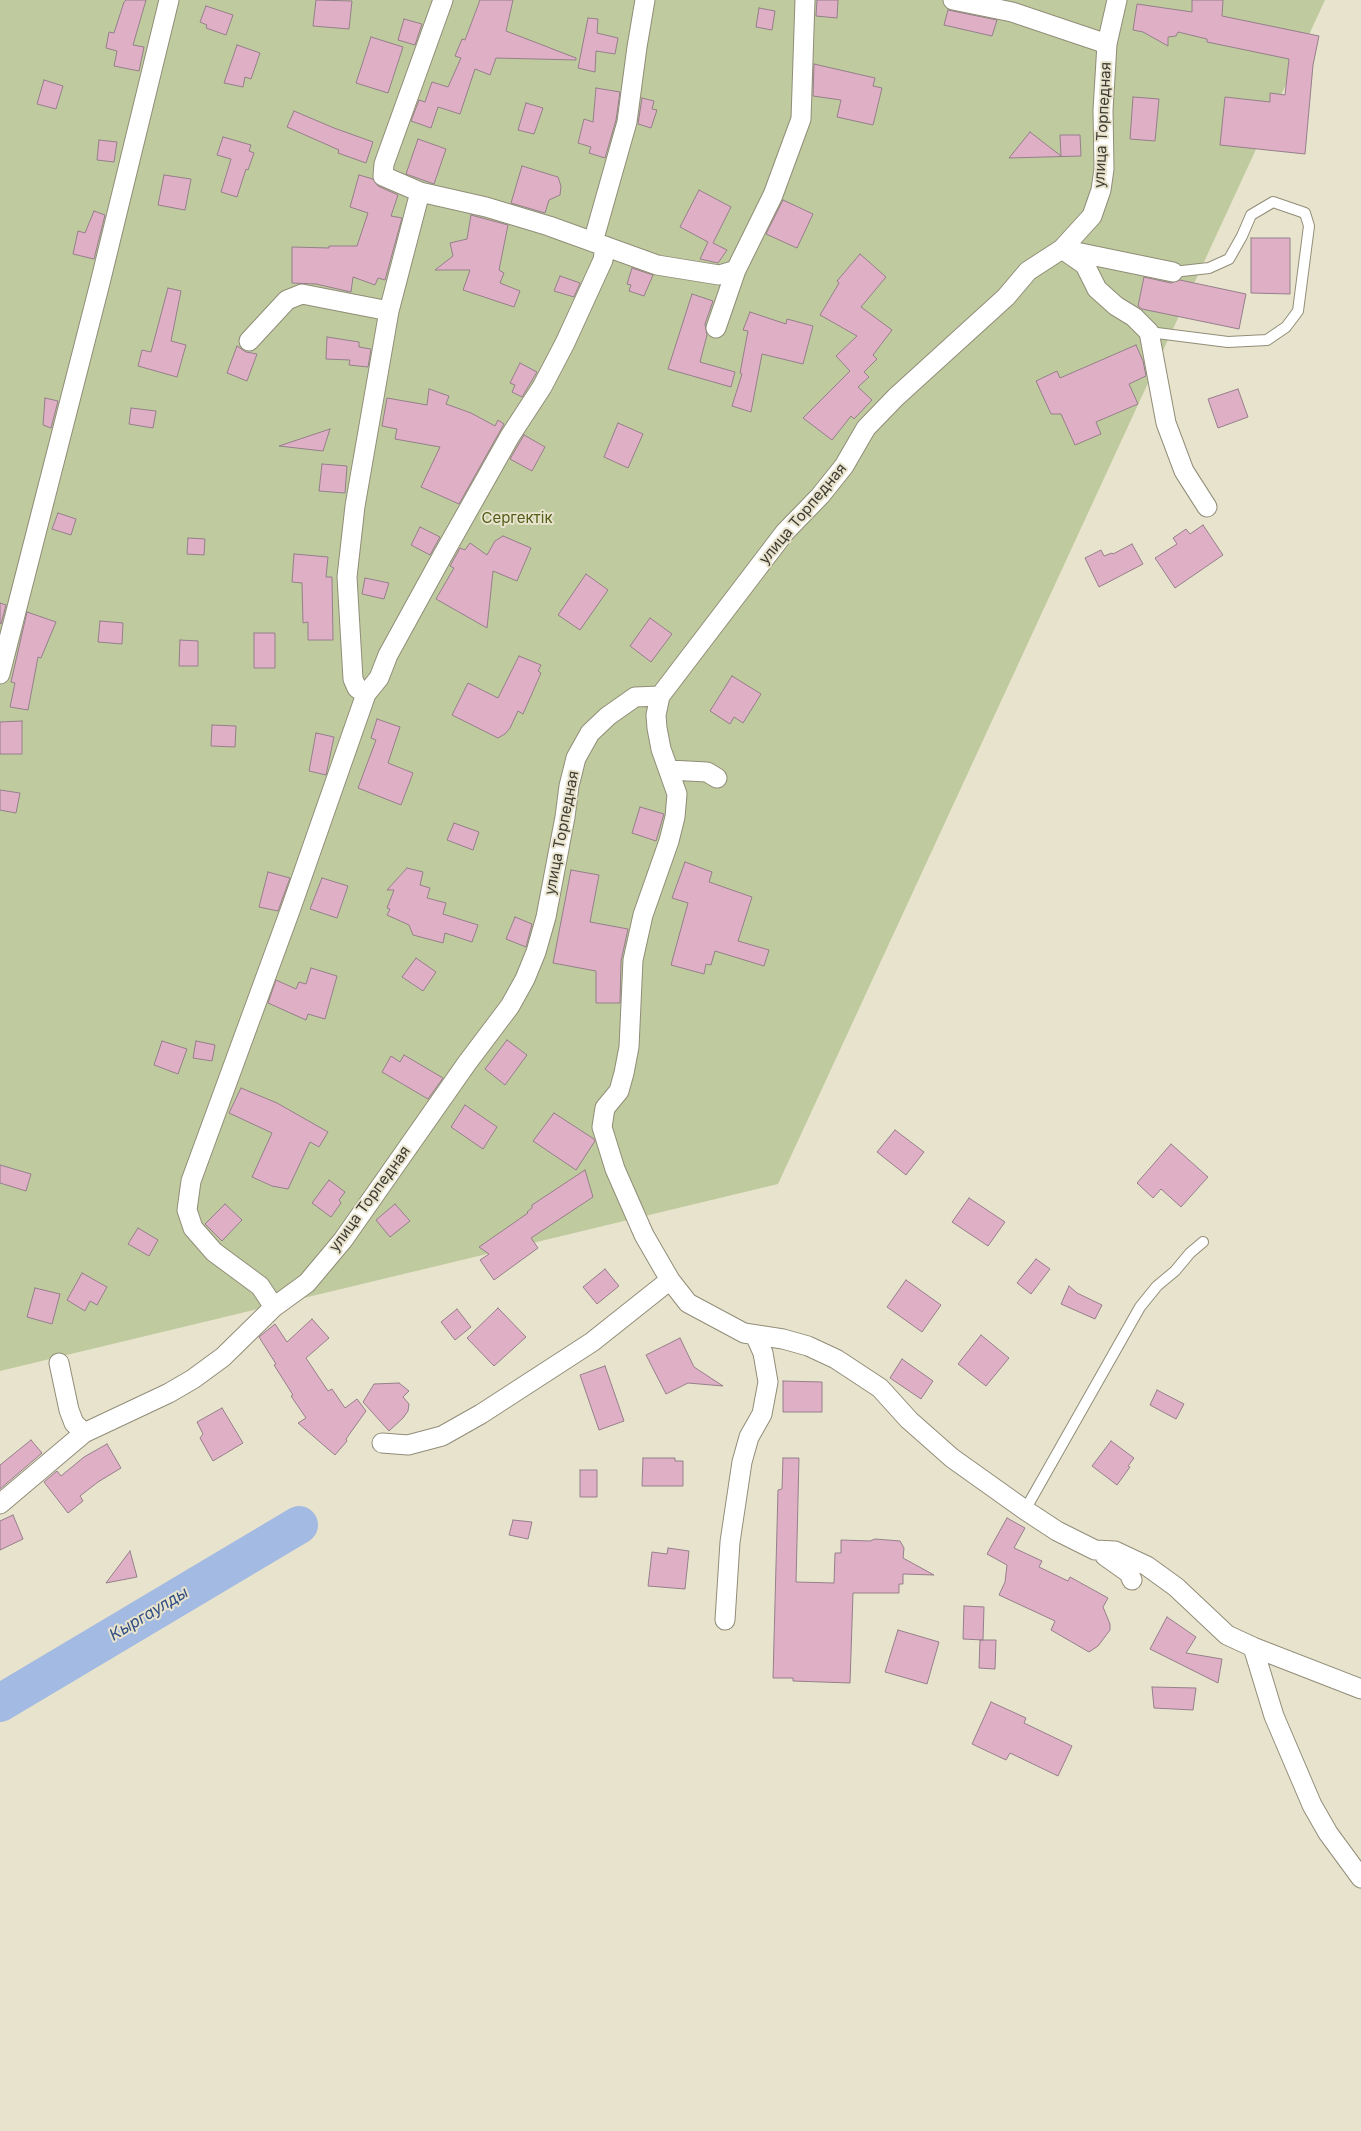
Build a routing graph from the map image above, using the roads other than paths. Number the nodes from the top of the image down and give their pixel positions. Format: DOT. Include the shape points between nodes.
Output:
graph roads {
  1 [pos="169,0"];
  2 [pos="443,0"];
  3 [pos="645,0"];
  4 [pos="805,0"];
  5 [pos="953,0"];
  6 [pos="1117,0"];
  7 [pos="1107,44"];
  8 [pos="420,192"];
  9 [pos="599,244"];
  10 [pos="1062,249"];
  11 [pos="736,270"];
  12 [pos="1173,272"];
  13 [pos="389,311"];
  14 [pos="716,328"];
  15 [pos="1148,332"];
  16 [pos="249,342"];
  17 [pos="1207,507"];
  18 [pos="0,674"];
  19 [pos="366,694"];
  20 [pos="660,696"];
  21 [pos="669,770"];
  22 [pos="714,772"];
  23 [pos="1203,1242"];
  24 [pos="670,1280"];
  25 [pos="274,1307"];
  26 [pos="755,1335"];
  27 [pos="59,1362"];
  28 [pos="84,1433"];
  29 [pos="382,1443"];
  30 [pos="0,1504"];
  31 [pos="1025,1510"];
  32 [pos="1095,1550"];
  33 [pos="1132,1580"];
  34 [pos="725,1620"];
  35 [pos="1253,1647"];
  36 [pos="1361,1689"];
  37 [pos="1361,1878"];
  1 -- 18 [label="street"];
  2 -- 8 [label="street" via="384,164 383,176"];
  3 -- 9 [label="street" via="628,122"];
  4 -- 11 [label="street" via="801,119 773,195"];
  5 -- 7 [label="street" via="1012,12"];
  6 -- 7 [label="street, улица Торпедная"];
  7 -- 10 [label="street, улица Торпедная" via="1101,190 1092,216"];
  8 -- 9 [label="street" via="486,207"];
  8 -- 13 [label="street"];
  9 -- 11 [label="street" via="657,265 719,275"];
  9 -- 19 [label="street" via="603,260 565,343 439,561 379,678"];
  10 -- 12 [label="street"];
  10 -- 15 [label="street" via="1085,265 1097,289"];
  10 -- 20 [label="street, улица Торпедная" via="1028,271 1006,297 866,428 844,466 785,532"];
  11 -- 14 [label="street"];
  12 -- 15 [label="lane" via="1210,268 1229,258 1251,215 1273,202 1305,212 1308,226 1298,311 1286,327 1267,340 1238,342"];
  13 -- 16 [label="street" via="302,294 287,300"];
  13 -- 19 [label="street" via="355,506 347,577 353,679 357,688"];
  15 -- 17 [label="street" via="1166,423 1184,471"];
  19 -- 25 [label="street" via="191,1181 187,1210 193,1228 214,1252 260,1286"];
  20 -- 21 [label="street" via="657,728"];
  20 -- 25 [label="street, улица Торпедная" via="635,697 590,733 576,758 546,917 525,979 510,1006 342,1240 307,1283"];
  21 -- 22 [label="street"];
  21 -- 24 [label="street" via="677,794 674,817 669,842 643,914 633,960 629,1047 624,1073 619,1091 605,1108 602,1127 615,1169 644,1235"];
  23 -- 31 [label="lane" via="1140,1307"];
  24 -- 26 [label="street" via="688,1303 744,1333"];
  24 -- 29 [label="street" via="592,1342 481,1414 442,1436 408,1445"];
  25 -- 28 [label="street, улица Торпедная" via="223,1357 193,1379"];
  26 -- 31 [label="street" via="808,1346 836,1359 880,1388 909,1420 952,1458"];
  26 -- 34 [label="street" via="763,1353 768,1382 762,1414 749,1437 742,1462 730,1542"];
  27 -- 28 [label="street" via="69,1410 74,1423"];
  28 -- 30 [label="street, улица Торпедная"];
  31 -- 32 [label="street"];
  32 -- 33 [label="street" via="1129,1573"];
  32 -- 35 [label="street" via="1115,1551 1147,1566 1176,1587 1228,1635"];
  35 -- 36 [label="street"];
  35 -- 37 [label="street" via="1274,1716 1312,1804 1328,1833"];
}
